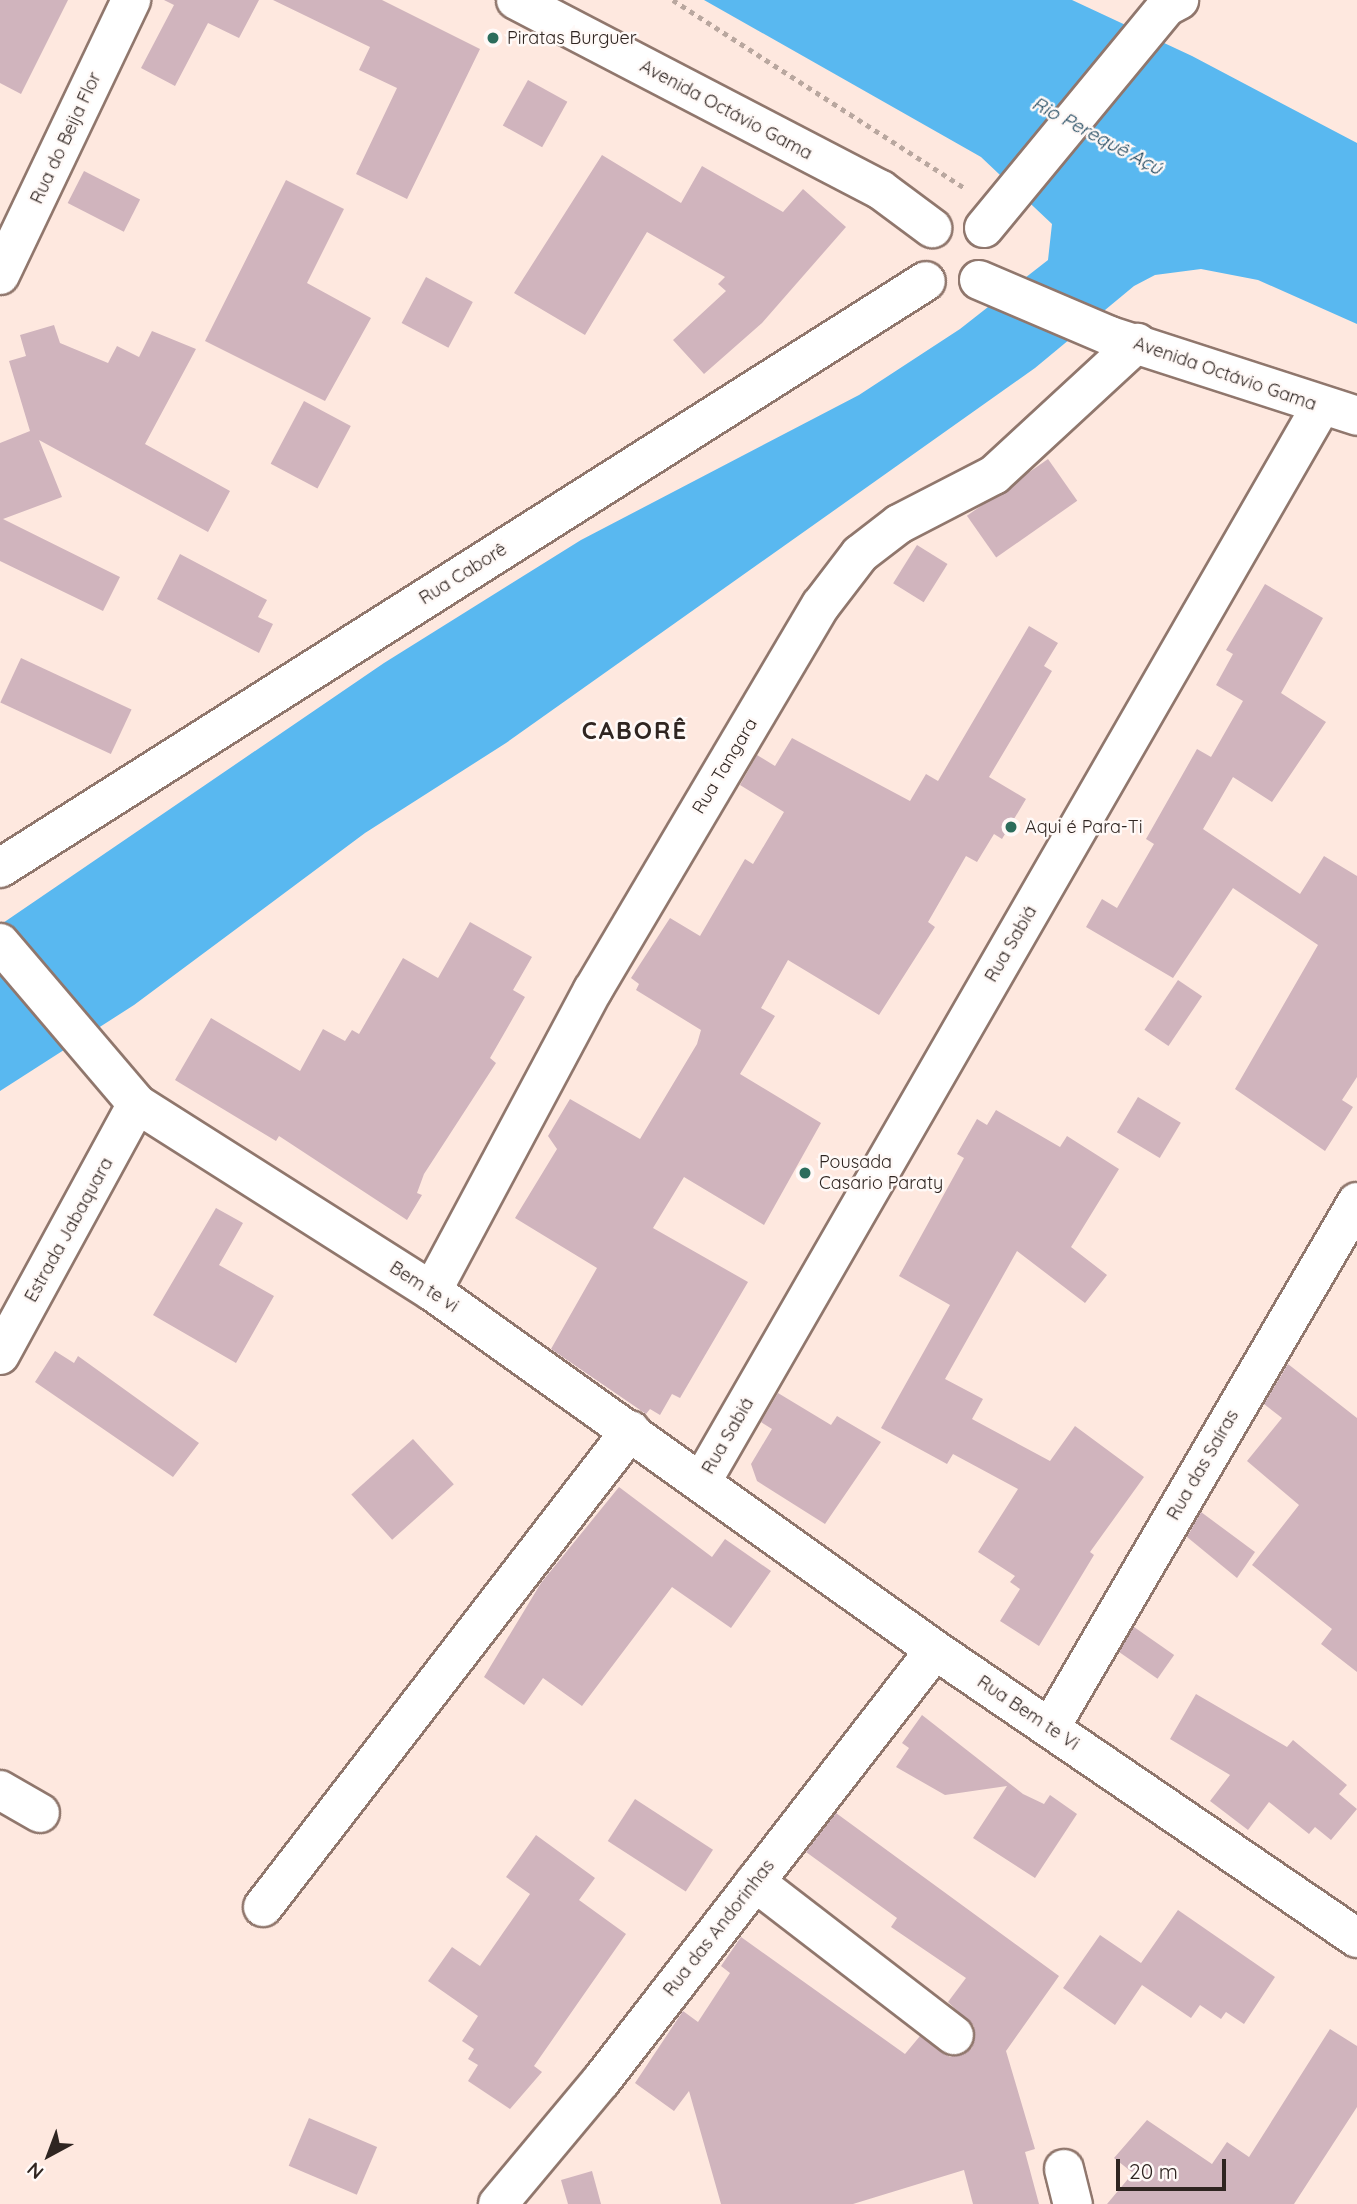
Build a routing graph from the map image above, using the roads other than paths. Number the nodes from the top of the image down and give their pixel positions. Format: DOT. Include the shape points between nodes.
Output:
graph roads {
  1 [pos="131,0"];
  2 [pos="516,0"];
  3 [pos="1172,4"];
  4 [pos="990,218"];
  5 [pos="932,228"];
  6 [pos="0,275"];
  7 [pos="926,281"];
  8 [pos="985,284"];
  9 [pos="1123,339"];
  10 [pos="1320,408"];
  11 [pos="1357,416"];
  12 [pos="0,868"];
  13 [pos="0,943"];
  14 [pos="137,1104"];
  15 [pos="1357,1202"];
  16 [pos="432,1291"];
  17 [pos="0,1355"];
  18 [pos="631,1430"];
  19 [pos="702,1481"];
  20 [pos="935,1650"];
  21 [pos="1050,1728"];
  22 [pos="0,1790"];
  23 [pos="40,1813"];
  24 [pos="755,1882"];
  25 [pos="263,1907"];
  26 [pos="1351,1919"];
  27 [pos="954,2035"];
  28 [pos="498,2203"];
  1 -- 6 [label="street, Rua do Beija Flor"];
  2 -- 5 [label="street, Avenida Octávio Gama" via="881,190"];
  3 -- 4 [label="street"];
  4 -- 5 [label="street" via="950,218"];
  4 -- 8 [label="street" via="993,248"];
  5 -- 7 [label="street" via="917,261"];
  7 -- 8 [label="street" via="956,290"];
  7 -- 12 [label="street, Rua Caborê"];
  8 -- 9 [label="street, Avenida Octávio Gama"];
  9 -- 10 [label="street, Avenida Octávio Gama"];
  9 -- 16 [label="street, Rua Tangara" via="993,475 899,524 860,554 821,605 593,990"];
  10 -- 11 [label="street, Avenida Octávio Gama"];
  10 -- 19 [label="street, Rua Sabiá"];
  13 -- 14 [label="street, Bem te vi"];
  14 -- 16 [label="street, Bem te vi"];
  14 -- 17 [label="street, Estrada Jabaquara"];
  15 -- 21 [label="street, Rua das Saíras"];
  16 -- 18 [label="street, Bem te vi"];
  18 -- 19 [label="street, Bem te vi"];
  18 -- 25 [label="street"];
  19 -- 20 [label="street, Rua Bem te Vi"];
  20 -- 21 [label="street, Rua Bem te Vi"];
  20 -- 24 [label="street, Rua das Andorinhas"];
  21 -- 26 [label="street, Rua Bem te Vi"];
  22 -- 23 [label="street"];
  24 -- 27 [label="street"];
  24 -- 28 [label="street, Rua das Andorinhas" via="601,2081"];
}
